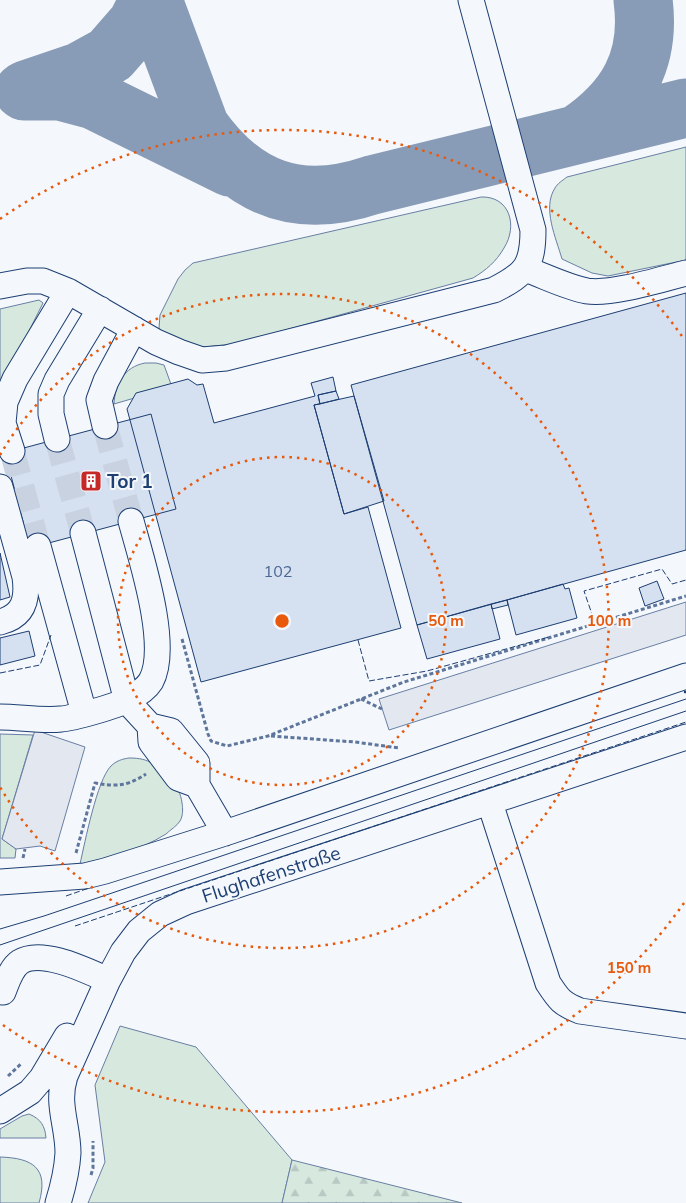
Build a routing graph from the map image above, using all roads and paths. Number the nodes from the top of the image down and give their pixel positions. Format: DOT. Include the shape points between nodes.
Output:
graph roads {
  1 [pos="470,0"];
  2 [pos="525,269"];
  3 [pos="686,273"];
  4 [pos="0,286"];
  5 [pos="68,291"];
  6 [pos="100,309"];
  7 [pos="134,329"];
  8 [pos="2,424"];
  9 [pos="105,426"];
  10 [pos="58,439"];
  11 [pos="12,451"];
  12 [pos="0,487"];
  13 [pos="131,521"];
  14 [pos="84,533"];
  15 [pos="38,546"];
  16 [pos="686,596"];
  17 [pos="0,622"];
  18 [pos="180,634"];
  19 [pos="686,676"];
  20 [pos="361,699"];
  21 [pos="127,701"];
  22 [pos="382,709"];
  23 [pos="84,713"];
  24 [pos="0,717"];
  25 [pos="206,729"];
  26 [pos="268,736"];
  27 [pos="686,737"];
  28 [pos="407,749"];
  29 [pos="172,751"];
  30 [pos="490,803"];
  31 [pos="225,832"];
  32 [pos="76,854"];
  33 [pos="0,882"];
  34 [pos="108,980"];
  35 [pos="3,992"];
  36 [pos="96,1007"];
  37 [pos="686,1026"];
  38 [pos="30,1092"];
  39 [pos="0,1111"];
  40 [pos="62,1112"];
  41 [pos="58,1203"];
  1 -- 2 [label="street" via="533,230 533,250"];
  2 -- 3 [label="street" via="588,291 636,285"];
  2 -- 7 [label="street" via="513,281 494,290 226,358 202,360 156,342"];
  4 -- 5 [label="street" via="43,281"];
  5 -- 6 [label="street"];
  5 -- 8 [label="street" via="15,379 5,402"];
  6 -- 7 [label="street"];
  6 -- 10 [label="street" via="51,394 51,414"];
  7 -- 9 [label="street" via="99,400"];
  8 -- 11 [label="street"];
  12 -- 17 [label="street" via="27,589 18,614"];
  13 -- 21 [label="street" via="152,600 157,637 156,669 150,683"];
  14 -- 21 [label="street"];
  15 -- 23 [label="street"];
  16 -- 20 [label="path" via="404,682"];
  18 -- 25 [label="path"];
  19 -- 31 [label="street"];
  20 -- 22 [label="path"];
  20 -- 26 [label="path"];
  21 -- 23 [label="street"];
  21 -- 29 [label="street" via="150,726 151,742"];
  23 -- 24 [label="street" via="61,719"];
  25 -- 26 [label="path" via="211,741 227,746"];
  25 -- 29 [label="path" via="188,735"];
  26 -- 28 [label="path"];
  27 -- 30 [label="street, Flughafenstraße"];
  29 -- 31 [label="street" via="178,778 198,784"];
  29 -- 32 [label="path" via="131,783 116,786 95,783"];
  30 -- 34 [label="street, Flughafenstraße" via="186,902 160,914 139,930"];
  30 -- 37 [label="street" via="545,974 555,995 564,1005 580,1011"];
  31 -- 33 [label="street" via="85,876"];
  34 -- 35 [label="street" via="59,961 36,957 20,962"];
  34 -- 36 [label="street, Flughafenstraße"];
  36 -- 38 [label="street" via="74,1023 45,1074"];
  36 -- 40 [label="street, Flughafenstraße" via="63,1082"];
  38 -- 39 [label="street"];
  38 -- 40 [label="street" via="46,1097"];
  40 -- 41 [label="street, Flughafenstraße" via="68,1152"];
}
